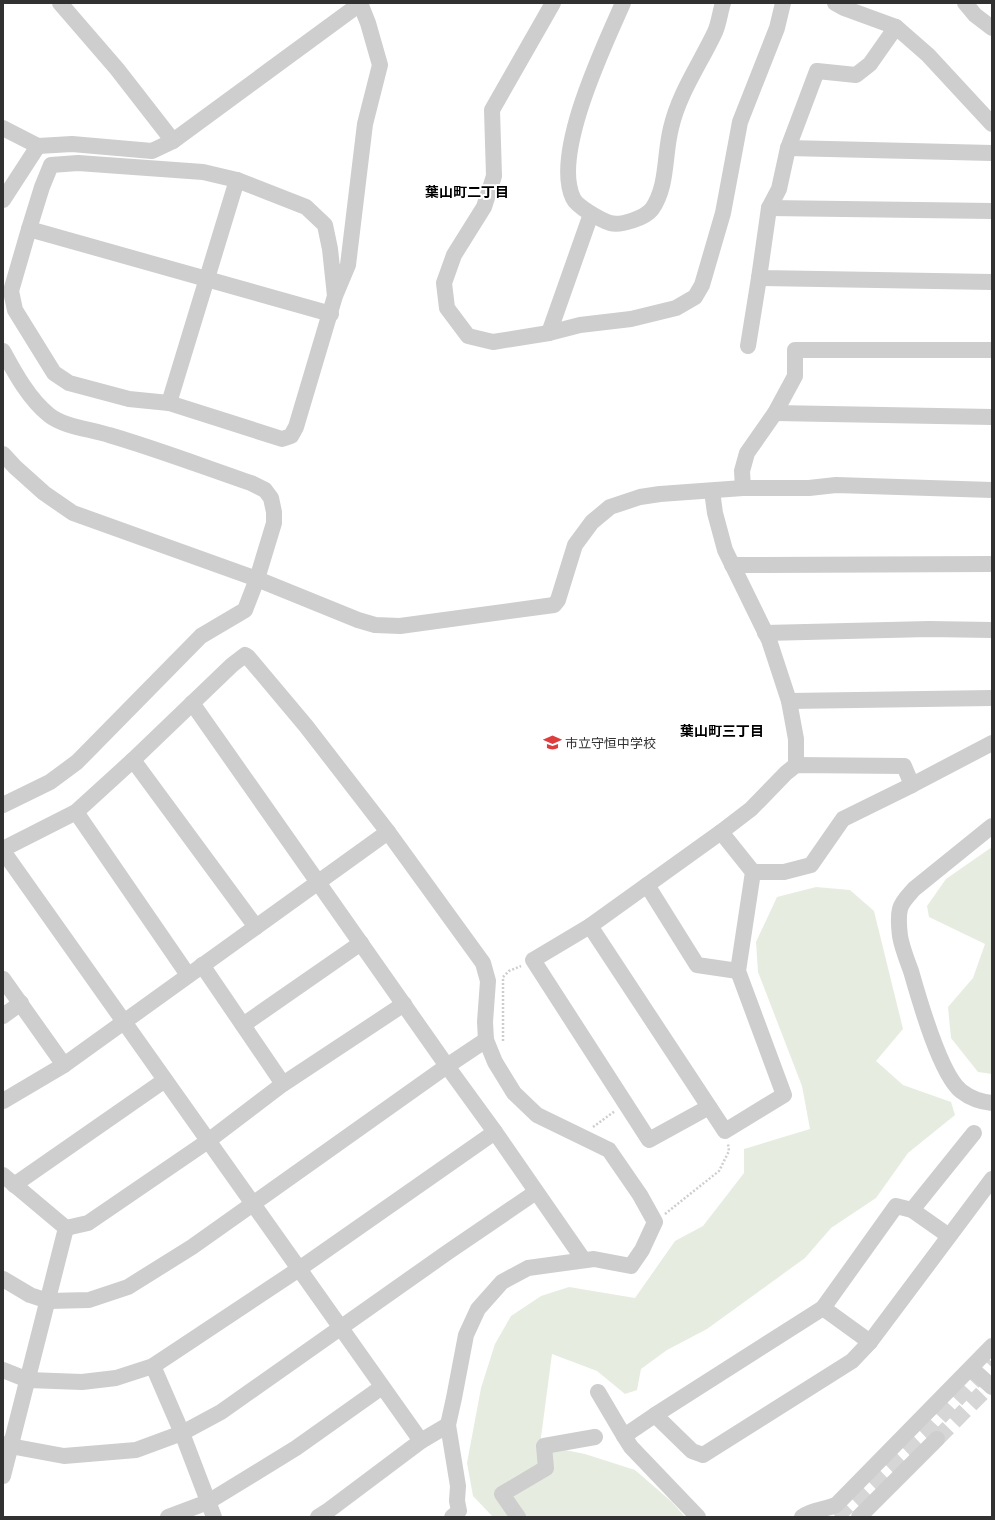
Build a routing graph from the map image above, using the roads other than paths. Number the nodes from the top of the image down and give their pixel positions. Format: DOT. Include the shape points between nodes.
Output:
graph roads {
  1 [pos="60,3"];
  2 [pos="360,3"];
  3 [pos="553,3"];
  4 [pos="623,3"];
  5 [pos="723,3"];
  6 [pos="783,3"];
  7 [pos="835,3"];
  8 [pos="965,3"];
  9 [pos="896,28"];
  10 [pos="992,28"];
  11 [pos="992,124"];
  12 [pos="3,128"];
  13 [pos="173,141"];
  14 [pos="38,146"];
  15 [pos="788,148"];
  16 [pos="992,152"];
  17 [pos="237,180"];
  18 [pos="3,200"];
  19 [pos="769,208"];
  20 [pos="992,211"];
  21 [pos="591,214"];
  22 [pos="29,229"];
  23 [pos="759,278"];
  24 [pos="207,280"];
  25 [pos="992,282"];
  26 [pos="335,296"];
  27 [pos="331,314"];
  28 [pos="549,333"];
  29 [pos="748,346"];
  30 [pos="992,350"];
  31 [pos="3,351"];
  32 [pos="169,403"];
  33 [pos="775,413"];
  34 [pos="992,417"];
  35 [pos="3,454"];
  36 [pos="743,488"];
  37 [pos="992,490"];
  38 [pos="712,491"];
  39 [pos="992,564"];
  40 [pos="732,565"];
  41 [pos="257,579"];
  42 [pos="992,630"];
  43 [pos="765,633"];
  44 [pos="992,698"];
  45 [pos="789,701"];
  46 [pos="192,703"];
  47 [pos="992,743"];
  48 [pos="133,760"];
  49 [pos="796,765"];
  50 [pos="912,785"];
  51 [pos="3,805"];
  52 [pos="76,812"];
  53 [pos="992,826"];
  54 [pos="388,832"];
  55 [pos="721,832"];
  56 [pos="3,850"];
  57 [pos="754,872"];
  58 [pos="318,882"];
  59 [pos="647,885"];
  60 [pos="590,926"];
  61 [pos="256,927"];
  62 [pos="361,943"];
  63 [pos="202,965"];
  64 [pos="738,971"];
  65 [pos="188,975"];
  66 [pos="3,979"];
  67 [pos="21,1004"];
  68 [pos="404,1004"];
  69 [pos="3,1016"];
  70 [pos="124,1022"];
  71 [pos="243,1025"];
  72 [pos="486,1040"];
  73 [pos="64,1065"];
  74 [pos="447,1066"];
  75 [pos="165,1080"];
  76 [pos="283,1084"];
  77 [pos="3,1101"];
  78 [pos="992,1103"];
  79 [pos="709,1107"];
  80 [pos="495,1132"];
  81 [pos="974,1133"];
  82 [pos="208,1141"];
  83 [pos="992,1179"];
  84 [pos="9,1180"];
  85 [pos="536,1192"];
  86 [pos="253,1204"];
  87 [pos="912,1210"];
  88 [pos="66,1228"];
  89 [pos="949,1236"];
  90 [pos="583,1260"];
  91 [pos="299,1269"];
  92 [pos="3,1279"];
  93 [pos="48,1301"];
  94 [pos="823,1308"];
  95 [pos="341,1328"];
  96 [pos="870,1342"];
  97 [pos="992,1346"];
  98 [pos="153,1366"];
  99 [pos="971,1368"];
  100 [pos="3,1370"];
  101 [pos="28,1380"];
  102 [pos="382,1387"];
  103 [pos="992,1387"];
  104 [pos="598,1392"];
  105 [pos="655,1415"];
  106 [pos="448,1425"];
  107 [pos="182,1433"];
  108 [pos="624,1436"];
  109 [pos="595,1437"];
  110 [pos="937,1439"];
  111 [pos="421,1441"];
  112 [pos="7,1445"];
  113 [pos="3,1476"];
  114 [pos="208,1502"];
  115 [pos="459,1515"];
  116 [pos="168,1517"];
  117 [pos="214,1517"];
  118 [pos="318,1517"];
  119 [pos="518,1517"];
  120 [pos="698,1517"];
  121 [pos="802,1517"];
  122 [pos="859,1517"];
  1 -- 13 [label="street" via="117,69"];
  2 -- 13 [label="street"];
  2 -- 26 [label="street" via="380,65 365,124 348,265"];
  3 -- 28 [label="street" via="492,110 494,176 484,207 454,255 444,283 447,308 468,336 492,342"];
  4 -- 21 [label="street" via="594,70 573,132 568,176 573,199"];
  5 -- 21 [label="street" via="716,31 683,91 671,128 663,186 651,210 635,221 612,223"];
  6 -- 28 [label="street" via="777,28 740,122 724,213 702,285 695,297 676,308 631,319 580,325"];
  7 -- 9 [label="street"];
  8 -- 10 [label="street"];
  9 -- 11 [label="street" via="928,55"];
  9 -- 15 [label="street" via="870,64 856,75 817,71"];
  12 -- 14 [label="street"];
  13 -- 14 [label="street" via="152,151 72,144"];
  14 -- 18 [label="street"];
  15 -- 16 [label="street"];
  15 -- 19 [label="street" via="779,189"];
  17 -- 22 [label="street" via="204,172 78,163 51,165"];
  17 -- 24 [label="street"];
  17 -- 26 [label="street" via="306,207 326,226"];
  19 -- 20 [label="street"];
  19 -- 23 [label="street"];
  21 -- 28 [label="street"];
  22 -- 24 [label="street"];
  22 -- 32 [label="street" via="11,291 15,310 54,373 69,383 129,399"];
  23 -- 25 [label="street"];
  23 -- 29 [label="street"];
  24 -- 27 [label="street"];
  24 -- 32 [label="street"];
  26 -- 27 [label="street"];
  27 -- 32 [label="street" via="291,436 282,439"];
  30 -- 33 [label="street" via="795,350 794,376"];
  31 -- 41 [label="street" via="33,400 60,422 156,449 265,490 271,498 274,523"];
  33 -- 34 [label="street"];
  33 -- 36 [label="street" via="747,453 742,471"];
  35 -- 41 [label="street" via="44,493 73,513"];
  36 -- 37 [label="street" via="809,488 836,485"];
  36 -- 38 [label="street"];
  38 -- 40 [label="street" via="721,539"];
  38 -- 41 [label="street" via="640,497 610,507 592,522 575,546 558,600 548,607 400,626 375,624 358,620"];
  39 -- 40 [label="street"];
  40 -- 43 [label="street"];
  41 -- 51 [label="street" via="245,610 202,636 78,762 50,782"];
  42 -- 43 [label="street"];
  43 -- 45 [label="street"];
  44 -- 45 [label="street"];
  45 -- 49 [label="street" via="796,739"];
  46 -- 48 [label="street"];
  46 -- 54 [label="street" via="245,655 306,726"];
  46 -- 58 [label="street"];
  47 -- 50 [label="street"];
  48 -- 52 [label="street"];
  48 -- 61 [label="street"];
  49 -- 50 [label="street" via="904,766"];
  49 -- 55 [label="street" via="751,809"];
  50 -- 57 [label="street" via="843,819 811,865 784,872"];
  52 -- 56 [label="street"];
  52 -- 65 [label="street"];
  53 -- 78 [label="street" via="914,889 900,908 899,923 918,997 942,1062 961,1091"];
  54 -- 58 [label="street"];
  54 -- 72 [label="street" via="483,963 488,981"];
  55 -- 57 [label="street"];
  55 -- 59 [label="street"];
  56 -- 70 [label="street"];
  57 -- 64 [label="street"];
  58 -- 61 [label="street"];
  58 -- 62 [label="street"];
  59 -- 60 [label="street"];
  59 -- 64 [label="street" via="697,965"];
  60 -- 79 [label="street"];
  60 -- 79 [label="street" via="533,960 625,1104 649,1140"];
  61 -- 63 [label="street"];
  62 -- 68 [label="street"];
  62 -- 71 [label="street"];
  63 -- 65 [label="street"];
  63 -- 71 [label="street"];
  64 -- 79 [label="street" via="784,1095 725,1131"];
  65 -- 70 [label="street"];
  66 -- 67 [label="street"];
  67 -- 69 [label="street"];
  67 -- 73 [label="street"];
  68 -- 74 [label="street"];
  68 -- 76 [label="street"];
  70 -- 73 [label="street"];
  70 -- 75 [label="street"];
  71 -- 76 [label="street"];
  72 -- 74 [label="street"];
  72 -- 90 [label="street" via="495,1062 514,1093 538,1115 609,1150 655,1222 631,1266 594,1259"];
  73 -- 77 [label="street"];
  74 -- 80 [label="street"];
  74 -- 86 [label="street"];
  75 -- 82 [label="street"];
  75 -- 84 [label="street"];
  76 -- 82 [label="street"];
  80 -- 85 [label="street"];
  80 -- 91 [label="street"];
  81 -- 87 [label="street"];
  82 -- 86 [label="street"];
  82 -- 88 [label="street" via="88,1224"];
  83 -- 89 [label="street"];
  84 -- 88 [label="street"];
  85 -- 90 [label="street"];
  85 -- 95 [label="street"];
  86 -- 91 [label="street"];
  86 -- 93 [label="street" via="192,1247 128,1287 89,1300"];
  87 -- 89 [label="street"];
  87 -- 94 [label="street" via="896,1206"];
  88 -- 93 [label="street"];
  89 -- 96 [label="street"];
  90 -- 106 [label="street" via="528,1268 502,1282 478,1309 466,1335"];
  91 -- 95 [label="street"];
  91 -- 98 [label="street"];
  92 -- 93 [label="street" via="30,1295"];
  93 -- 101 [label="street"];
  94 -- 96 [label="street"];
  94 -- 105 [label="street"];
  95 -- 102 [label="street"];
  95 -- 107 [label="street" via="221,1412"];
  96 -- 105 [label="street" via="852,1361 703,1455 692,1450"];
  97 -- 99 [label="street"];
  98 -- 101 [label="street" via="116,1378 82,1382"];
  98 -- 107 [label="street"];
  99 -- 103 [label="street"];
  99 -- 121 [label="street" via="836,1505 826,1510 812,1510"];
  100 -- 101 [label="street"];
  101 -- 112 [label="street"];
  102 -- 111 [label="street"];
  102 -- 114 [label="street" via="296,1448"];
  104 -- 108 [label="street"];
  105 -- 108 [label="street"];
  106 -- 111 [label="street"];
  106 -- 115 [label="street" via="458,1486"];
  107 -- 112 [label="street" via="136,1450 64,1456"];
  107 -- 114 [label="street"];
  108 -- 120 [label="street" via="631,1447"];
  109 -- 119 [label="street" via="544,1446 546,1468 502,1494"];
  110 -- 122 [label="street"];
  111 -- 118 [label="street"];
  112 -- 113 [label="street"];
  114 -- 116 [label="street"];
  114 -- 117 [label="street"];
}
